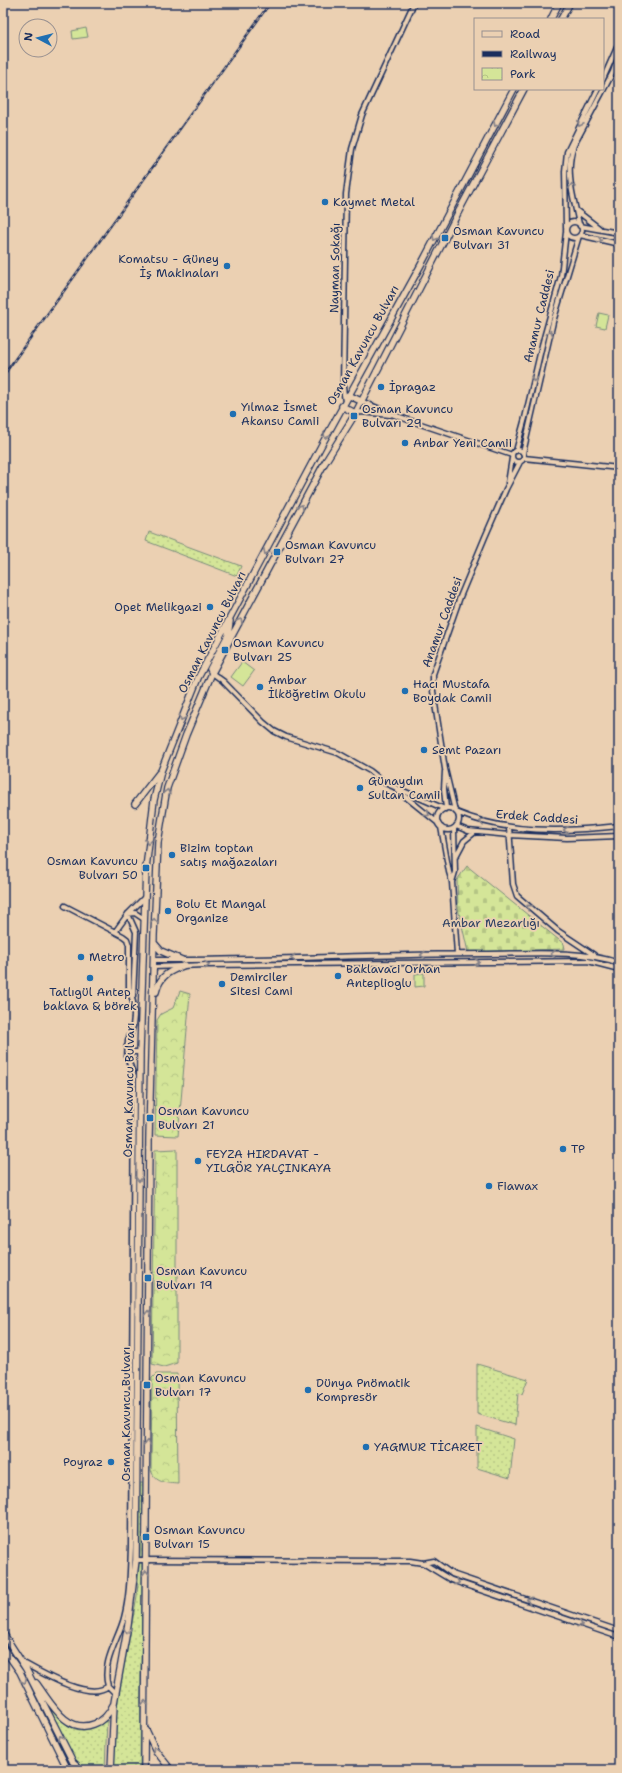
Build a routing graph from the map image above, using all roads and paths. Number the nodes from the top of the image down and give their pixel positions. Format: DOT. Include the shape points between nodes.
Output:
graph roads {
  1 [pos="414,3"];
  2 [pos="559,3"];
  3 [pos="570,3"];
  4 [pos="613,3"];
  5 [pos="619,8"];
  6 [pos="552,18"];
  7 [pos="562,18"];
  8 [pos="619,43"];
  9 [pos="619,55"];
  10 [pos="604,77"];
  11 [pos="604,88"];
  12 [pos="513,90"];
  13 [pos="523,90"];
  14 [pos="598,90"];
  15 [pos="603,90"];
  16 [pos="576,210"];
  17 [pos="580,225"];
  18 [pos="566,230"];
  19 [pos="601,230"];
  20 [pos="619,233"];
  21 [pos="579,235"];
  22 [pos="619,244"];
  23 [pos="348,395"];
  24 [pos="361,402"];
  25 [pos="344,404"];
  26 [pos="355,413"];
  27 [pos="394,415"];
  28 [pos="513,455"];
  29 [pos="522,458"];
  30 [pos="619,468"];
  31 [pos="506,489"];
  32 [pos="230,617"];
  33 [pos="212,673"];
  34 [pos="445,769"];
  35 [pos="161,771"];
  36 [pos="394,787"];
  37 [pos="135,804"];
  38 [pos="445,809"];
  39 [pos="455,812"];
  40 [pos="439,825"];
  41 [pos="619,826"];
  42 [pos="455,827"];
  43 [pos="509,827"];
  44 [pos="475,832"];
  45 [pos="510,836"];
  46 [pos="619,836"];
  47 [pos="455,861"];
  48 [pos="452,882"];
  49 [pos="145,897"];
  50 [pos="65,906"];
  51 [pos="128,914"];
  52 [pos="144,919"];
  53 [pos="115,932"];
  54 [pos="154,942"];
  55 [pos="457,954"];
  56 [pos="571,954"];
  57 [pos="594,955"];
  58 [pos="154,960"];
  59 [pos="565,961"];
  60 [pos="184,963"];
  61 [pos="619,963"];
  62 [pos="144,964"];
  63 [pos="154,969"];
  64 [pos="619,969"];
  65 [pos="142,972"];
  66 [pos="154,1000"];
  67 [pos="133,1002"];
  68 [pos="127,1046"];
  69 [pos="133,1052"];
  70 [pos="140,1052"];
  71 [pos="127,1057"];
  72 [pos="136,1253"];
  73 [pos="134,1532"];
  74 [pos="136,1560"];
  75 [pos="146,1560"];
  76 [pos="423,1563"];
  77 [pos="619,1631"];
  78 [pos="3,1633"];
  79 [pos="619,1637"];
  80 [pos="3,1648"];
  81 [pos="21,1661"];
  82 [pos="26,1669"];
  83 [pos="108,1686"];
  84 [pos="116,1694"];
  85 [pos="114,1703"];
  86 [pos="144,1726"];
  87 [pos="68,1770"];
  88 [pos="82,1770"];
  89 [pos="110,1770"];
  90 [pos="144,1770"];
  91 [pos="171,1770"];
  1 -- 25 [label="street, Nayman Sokağı" via="362,115 352,149 346,194"];
  2 -- 6 [label="highway"];
  3 -- 7 [label="highway"];
  4 -- 5 [label="main road"];
  8 -- 10 [label="street"];
  11 -- 9 [label="street, one-way"];
  12 -- 23 [label="highway, Osman Kavuncu Bulvarı, one-way" via="422,263"];
  13 -- 24 [label="highway, Osman Kavuncu Bulvarı"];
  14 -- 18 [label="street, Anamur Caddesi, one-way" via="567,152"];
  16 -- 15 [label="street, one-way" via="571,182 571,154"];
  16 -- 17 [label="street"];
  16 -- 19 [label="street"];
  17 -- 18 [label="street" via="572,222"];
  17 -- 19 [label="street"];
  17 -- 21 [label="street"];
  18 -- 21 [label="street" via="571,237"];
  18 -- 28 [label="street, Anamur Caddesi, one-way" via="561,276 525,418"];
  19 -- 20 [label="street"];
  21 -- 22 [label="street, one-way"];
  29 -- 21 [label="street, Anamur Caddesi, one-way" via="553,322"];
  23 -- 24 [label="highway"];
  23 -- 25 [label="highway, Osman Kavuncu Bulvarı"];
  24 -- 26 [label="highway, Osman Kavuncu Bulvarı"];
  24 -- 27 [label="street"];
  25 -- 26 [label="highway"];
  25 -- 32 [label="highway, Osman Kavuncu Bulvarı, one-way"];
  26 -- 27 [label="street"];
  33 -- 26 [label="highway, Osman Kavuncu Bulvarı, one-way" via="324,464"];
  27 -- 28 [label="street"];
  28 -- 29 [label="street" via="515,462"];
  28 -- 29 [label="street" via="519,450"];
  28 -- 31 [label="street, Anamur Caddesi"];
  29 -- 30 [label="street"];
  29 -- 31 [label="street, Anamur Caddesi"];
  31 -- 34 [label="street, Anamur Caddesi" via="460,597 434,669 433,691"];
  32 -- 33 [label="highway" via="228,635 210,669"];
  32 -- 35 [label="highway, Osman Kavuncu Bulvarı, one-way" via="198,678"];
  33 -- 36 [label="street" via="274,731 338,753"];
  54 -- 33 [label="highway, Osman Kavuncu Bulvarı, one-way" via="158,842 167,788"];
  34 -- 38 [label="street"];
  34 -- 39 [label="street"];
  35 -- 37 [label="highway"];
  35 -- 49 [label="highway, Osman Kavuncu Bulvarı, one-way" via="148,843"];
  36 -- 38 [label="street"];
  36 -- 40 [label="street, one-way"];
  38 -- 39 [label="street"];
  38 -- 40 [label="street" via="438,814"];
  39 -- 42 [label="street" via="458,820"];
  43 -- 39 [label="street, Erdek Caddesi, one-way" via="475,820"];
  40 -- 42 [label="street" via="447,830"];
  40 -- 48 [label="street"];
  41 -- 43 [label="street, Erdek Caddesi, one-way" via="570,831"];
  42 -- 44 [label="street, Erdek Caddesi"];
  42 -- 47 [label="street"];
  43 -- 45 [label="street"];
  44 -- 45 [label="street, Erdek Caddesi"];
  44 -- 47 [label="street" via="464,841"];
  45 -- 46 [label="street, Erdek Caddesi"];
  57 -- 45 [label="street, one-way" via="558,931 517,896 513,884"];
  47 -- 48 [label="street"];
  48 -- 55 [label="street"];
  49 -- 51 [label="street"];
  49 -- 52 [label="highway, Osman Kavuncu Bulvarı"];
  50 -- 53 [label="street"];
  51 -- 52 [label="street" via="135,912"];
  51 -- 53 [label="street"];
  51 -- 67 [label="street" via="136,932"];
  52 -- 62 [label="highway, Osman Kavuncu Bulvarı"];
  53 -- 67 [label="street" via="125,937 129,943 130,988"];
  54 -- 58 [label="highway, Osman Kavuncu Bulvarı"];
  54 -- 60 [label="highway" via="161,951"];
  56 -- 55 [label="street, one-way"];
  55 -- 60 [label="street, one-way"];
  56 -- 57 [label="street"];
  56 -- 59 [label="street"];
  57 -- 61 [label="street"];
  58 -- 60 [label="street"];
  58 -- 62 [label="highway"];
  58 -- 63 [label="highway, Osman Kavuncu Bulvarı"];
  60 -- 59 [label="street, one-way"];
  59 -- 64 [label="street" via="588,961"];
  60 -- 63 [label="street"];
  60 -- 66 [label="highway" via="163,976 158,983"];
  62 -- 63 [label="highway"];
  62 -- 65 [label="highway, Osman Kavuncu Bulvarı"];
  63 -- 65 [label="highway" via="148,967"];
  63 -- 66 [label="highway, Osman Kavuncu Bulvarı"];
  65 -- 70 [label="highway, Osman Kavuncu Bulvarı"];
  75 -- 66 [label="highway, Osman Kavuncu Bulvarı, one-way" via="149,1138"];
  67 -- 68 [label="street" via="134,1021"];
  68 -- 69 [label="street"];
  68 -- 71 [label="street"];
  69 -- 70 [label="street"];
  69 -- 71 [label="street"];
  70 -- 72 [label="highway, Osman Kavuncu Bulvarı, one-way"];
  71 -- 72 [label="street" via="134,1076"];
  72 -- 73 [label="highway, Osman Kavuncu Bulvarı"];
  73 -- 74 [label="highway, Osman Kavuncu Bulvarı"];
  73 -- 83 [label="street" via="127,1602 109,1660"];
  74 -- 75 [label="street"];
  74 -- 84 [label="highway, Osman Kavuncu Bulvarı, one-way"];
  75 -- 76 [label="street"];
  86 -- 75 [label="highway, Osman Kavuncu Bulvarı, one-way"];
  77 -- 76 [label="street, one-way" via="452,1574 434,1561"];
  76 -- 79 [label="street, one-way" via="451,1580"];
  78 -- 81 [label="highway"];
  80 -- 87 [label="highway, one-way" via="20,1672"];
  81 -- 82 [label="highway"];
  81 -- 83 [label="street" via="49,1678 89,1691 99,1691"];
  82 -- 85 [label="highway" via="62,1718 73,1724 96,1724 108,1714"];
  88 -- 82 [label="highway, one-way" via="73,1762"];
  83 -- 84 [label="street"];
  84 -- 85 [label="highway, Osman Kavuncu Bulvarı"];
  85 -- 89 [label="highway, Osman Kavuncu Bulvarı"];
  86 -- 90 [label="highway, Osman Kavuncu Bulvarı"];
  91 -- 86 [label="highway, one-way" via="156,1751"];
}
